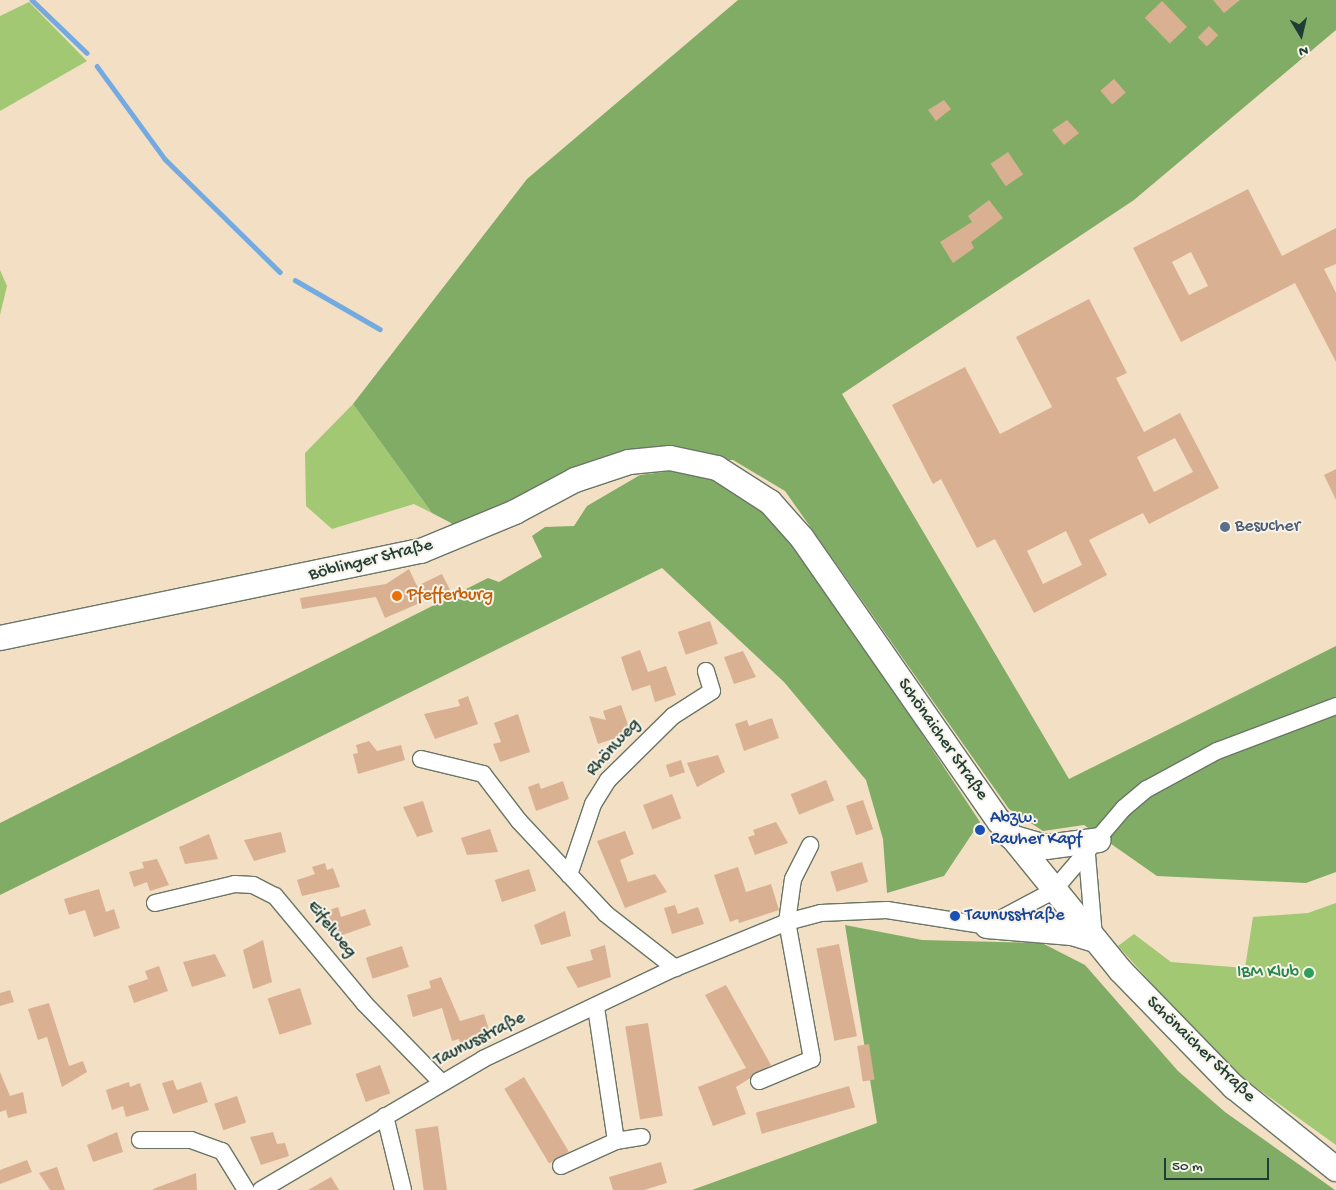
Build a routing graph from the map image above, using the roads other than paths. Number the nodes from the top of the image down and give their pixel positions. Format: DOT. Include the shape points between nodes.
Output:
graph roads {
  1 [pos="722,466"];
  2 [pos="0,638"];
  3 [pos="706,671"];
  4 [pos="1336,706"];
  5 [pos="421,759"];
  6 [pos="1011,837"];
  7 [pos="810,845"];
  8 [pos="1093,847"];
  9 [pos="569,875"];
  10 [pos="1053,891"];
  11 [pos="155,903"];
  12 [pos="787,922"];
  13 [pos="987,926"];
  14 [pos="1094,940"];
  15 [pos="675,968"];
  16 [pos="596,1006"];
  17 [pos="759,1081"];
  18 [pos="441,1082"];
  19 [pos="385,1116"];
  20 [pos="642,1137"];
  21 [pos="140,1140"];
  22 [pos="616,1141"];
  23 [pos="561,1166"];
  24 [pos="1336,1169"];
  25 [pos="246,1190"];
  26 [pos="261,1190"];
  27 [pos="403,1190"];
  1 -- 2 [label="main road, Böblinger Straße" via="670,458 629,462 575,480 515,512 421,551"];
  1 -- 6 [label="main road, Schönaicher Straße" via="770,502 802,538"];
  3 -- 9 [label="street, Rhönweg" via="712,691 673,716 608,780 593,804"];
  4 -- 8 [label="street" via="1182,768 1124,808"];
  5 -- 9 [label="street" via="483,774"];
  6 -- 8 [label="main road" via="1046,846"];
  6 -- 10 [label="main road, Schönaicher Straße"];
  7 -- 12 [label="street" via="792,879"];
  8 -- 10 [label="street"];
  8 -- 14 [label="street"];
  9 -- 15 [label="street" via="606,914"];
  10 -- 13 [label="street"];
  10 -- 14 [label="main road, Schönaicher Straße"];
  11 -- 18 [label="street, Eifelweg" via="235,884 253,885 275,896 364,1003"];
  12 -- 13 [label="street, Taunusstraße" via="821,913 887,910"];
  12 -- 15 [label="street, Taunusstraße"];
  12 -- 17 [label="street" via="812,1059"];
  13 -- 14 [label="main road" via="1072,933"];
  14 -- 24 [label="main road, Schönaicher Straße" via="1234,1087"];
  15 -- 16 [label="street, Taunusstraße"];
  16 -- 18 [label="street, Taunusstraße"];
  16 -- 22 [label="street"];
  18 -- 19 [label="street, Taunusstraße"];
  19 -- 26 [label="street, Taunusstraße"];
  19 -- 27 [label="street"];
  20 -- 22 [label="street"];
  21 -- 25 [label="street" via="191,1140 222,1151"];
  22 -- 23 [label="street"];
}
